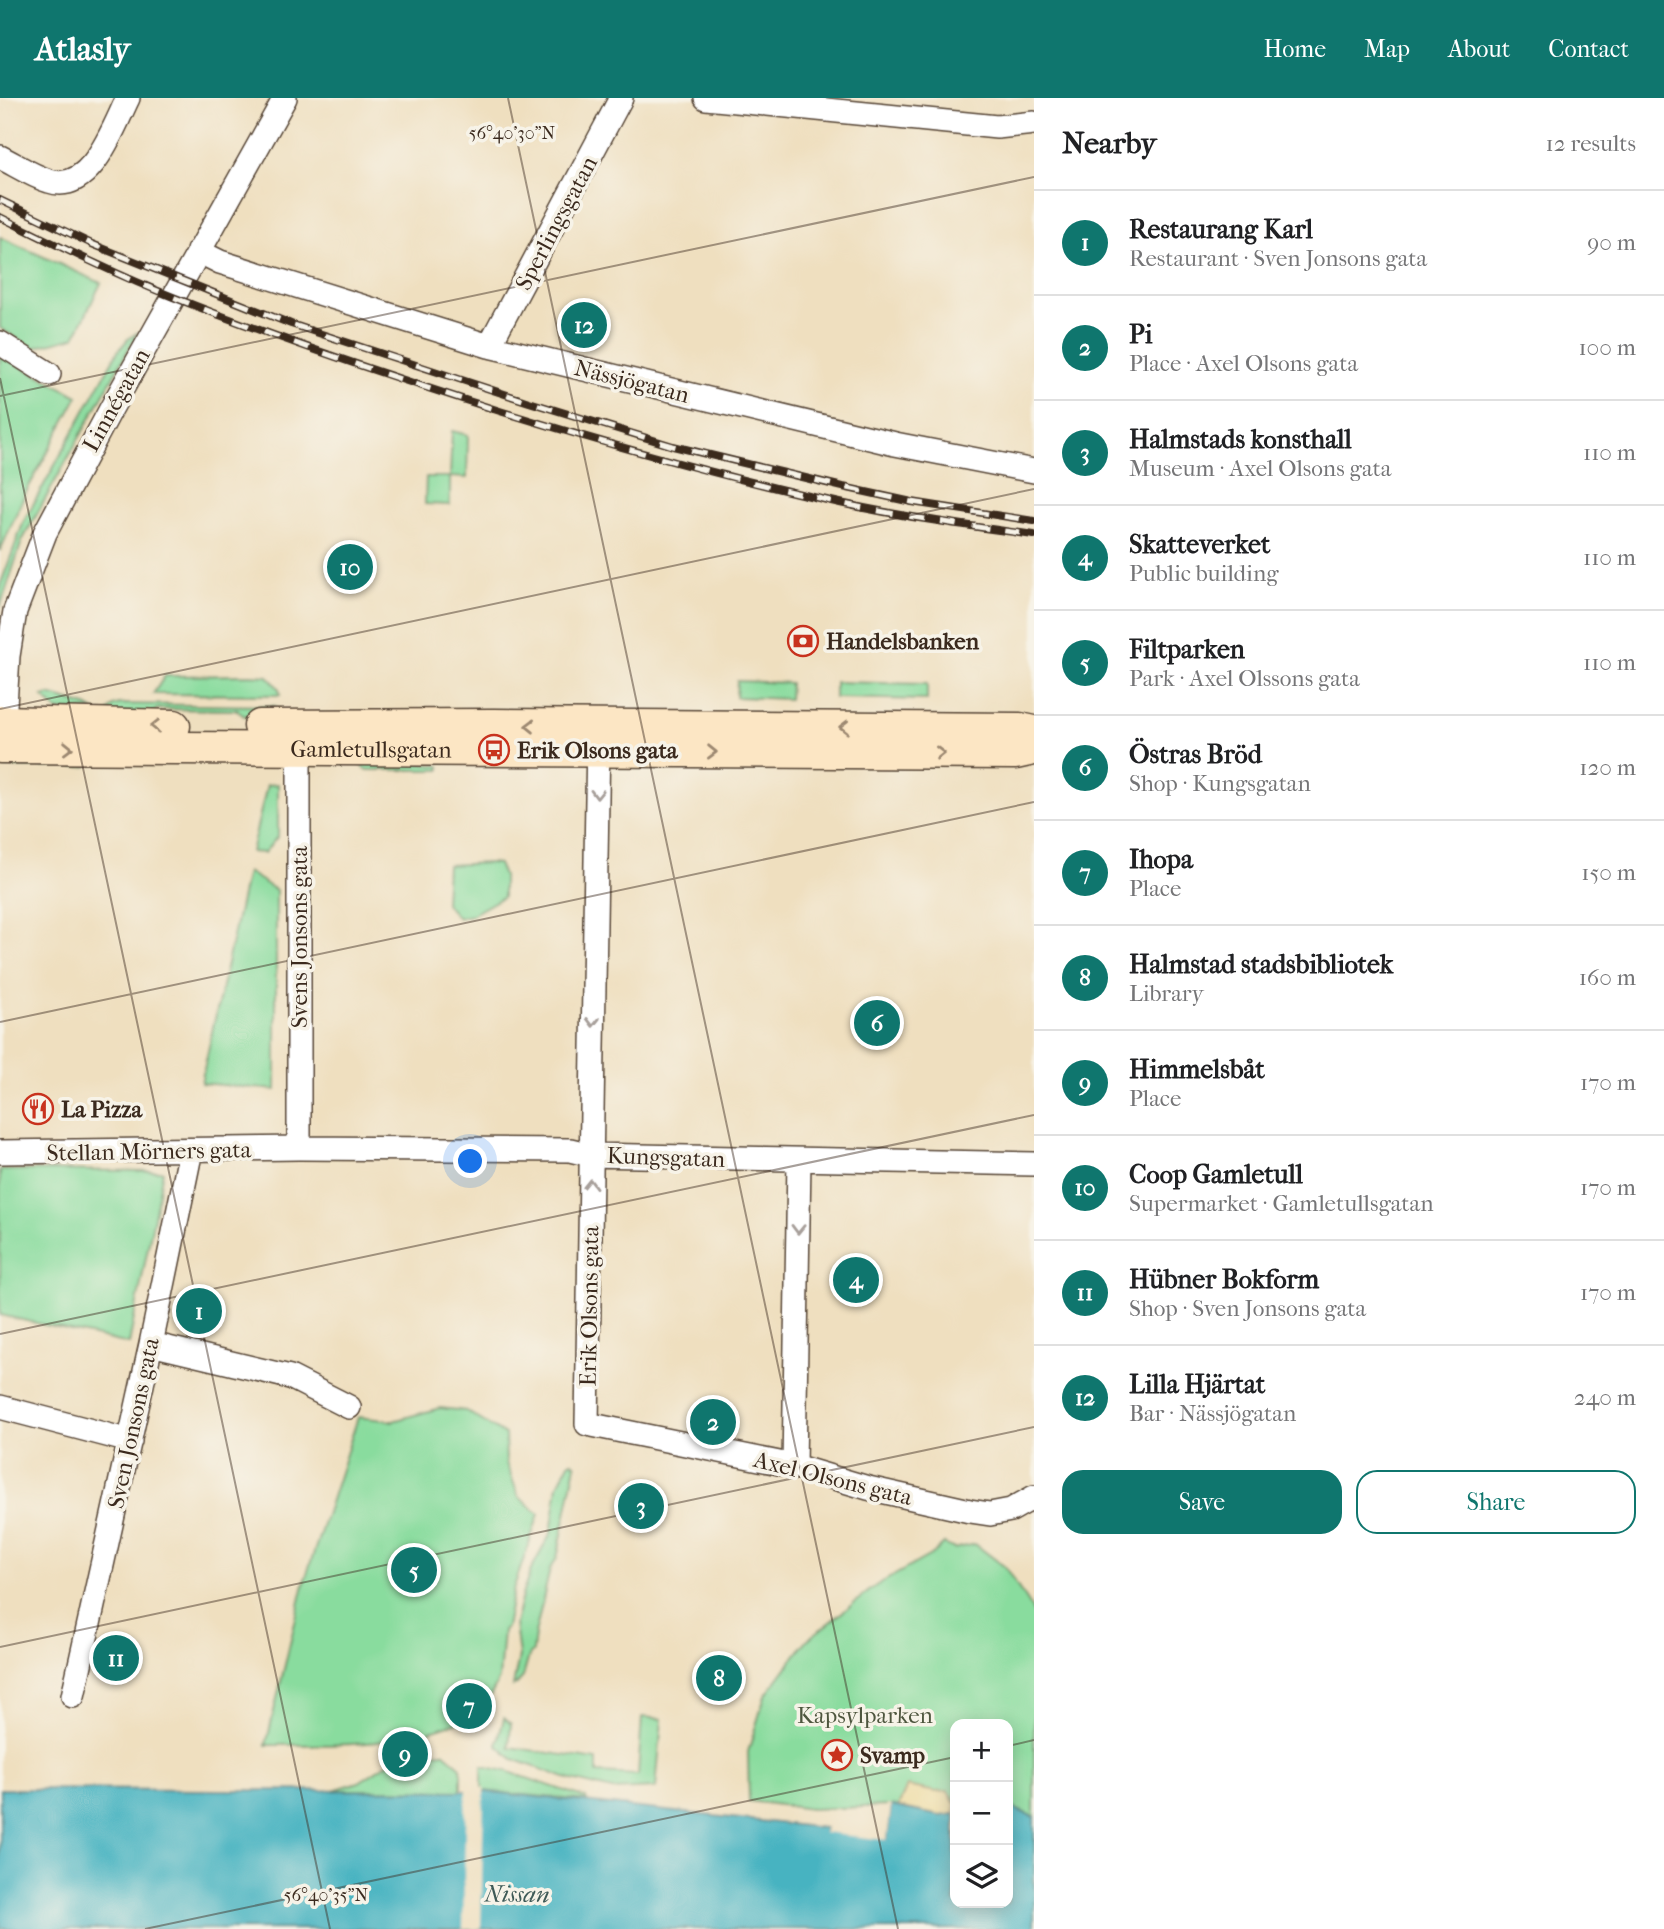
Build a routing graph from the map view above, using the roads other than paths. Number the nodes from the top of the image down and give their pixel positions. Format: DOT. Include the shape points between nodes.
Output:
graph roads {
  1 [pos="128,98"];
  2 [pos="285,98"];
  3 [pos="621,98"];
  4 [pos="706,98"];
  5 [pos="1034,122"];
  6 [pos="0,157"];
  7 [pos="198,251"];
  8 [pos="0,343"];
  9 [pos="489,346"];
  10 [pos="49,374"];
  11 [pos="1034,471"];
  12 [pos="1,730"];
  13 [pos="1034,732"];
  14 [pos="300,736"];
  15 [pos="598,738"];
  16 [pos="1034,749"];
  17 [pos="299,1148"];
  18 [pos="191,1150"];
  19 [pos="0,1152"];
  20 [pos="591,1154"];
  21 [pos="799,1160"];
  22 [pos="1034,1164"];
  23 [pos="151,1344"];
  24 [pos="0,1407"];
  25 [pos="349,1407"];
  26 [pos="587,1424"];
  27 [pos="130,1441"];
  28 [pos="794,1466"];
  29 [pos="1034,1497"];
  30 [pos="73,1696"];
  1 -- 6 [label="street" via="101,154 77,178 50,182"];
  2 -- 7 [label="street, Linnégatan"];
  3 -- 9 [label="street, Sperlingsgatan"];
  4 -- 5 [label="street" via="997,127"];
  7 -- 9 [label="street, Nässjögatan" via="220,262"];
  7 -- 12 [label="street, Linnégatan" via="40,544 15,611"];
  8 -- 10 [label="street"];
  9 -- 11 [label="street, Nässjögatan" via="895,444"];
  12 -- 14 [label="street, Gamletullsgatan" via="121,726"];
  13 -- 15 [label="street, Gamletullsgatan, one-way"];
  14 -- 15 [label="street, Gamletullsgatan"];
  14 -- 17 [label="street, Svens Jonsons gata"];
  15 -- 16 [label="street, Gamletullsgatan, one-way" via="896,754"];
  15 -- 20 [label="street, Erik Olsons gata, one-way"];
  17 -- 18 [label="street, Stellan Mörners gata"];
  17 -- 20 [label="street, Kungsgatan" via="570,1150"];
  18 -- 19 [label="street, Stellan Mörners gata"];
  18 -- 23 [label="street, Sven Jonsons gata"];
  20 -- 21 [label="street, Kungsgatan"];
  26 -- 20 [label="street, Erik Olsons gata, one-way"];
  21 -- 22 [label="street, Kungsgatan"];
  21 -- 28 [label="street, one-way"];
  23 -- 25 [label="street" via="290,1377"];
  23 -- 27 [label="street, Sven Jonsons gata"];
  24 -- 27 [label="street"];
  26 -- 28 [label="street, Axel Olsons gata"];
  27 -- 30 [label="street, Sven Jonsons gata"];
  28 -- 29 [label="street, Axel Olsons gata" via="868,1488 990,1514 1011,1510"];
}
